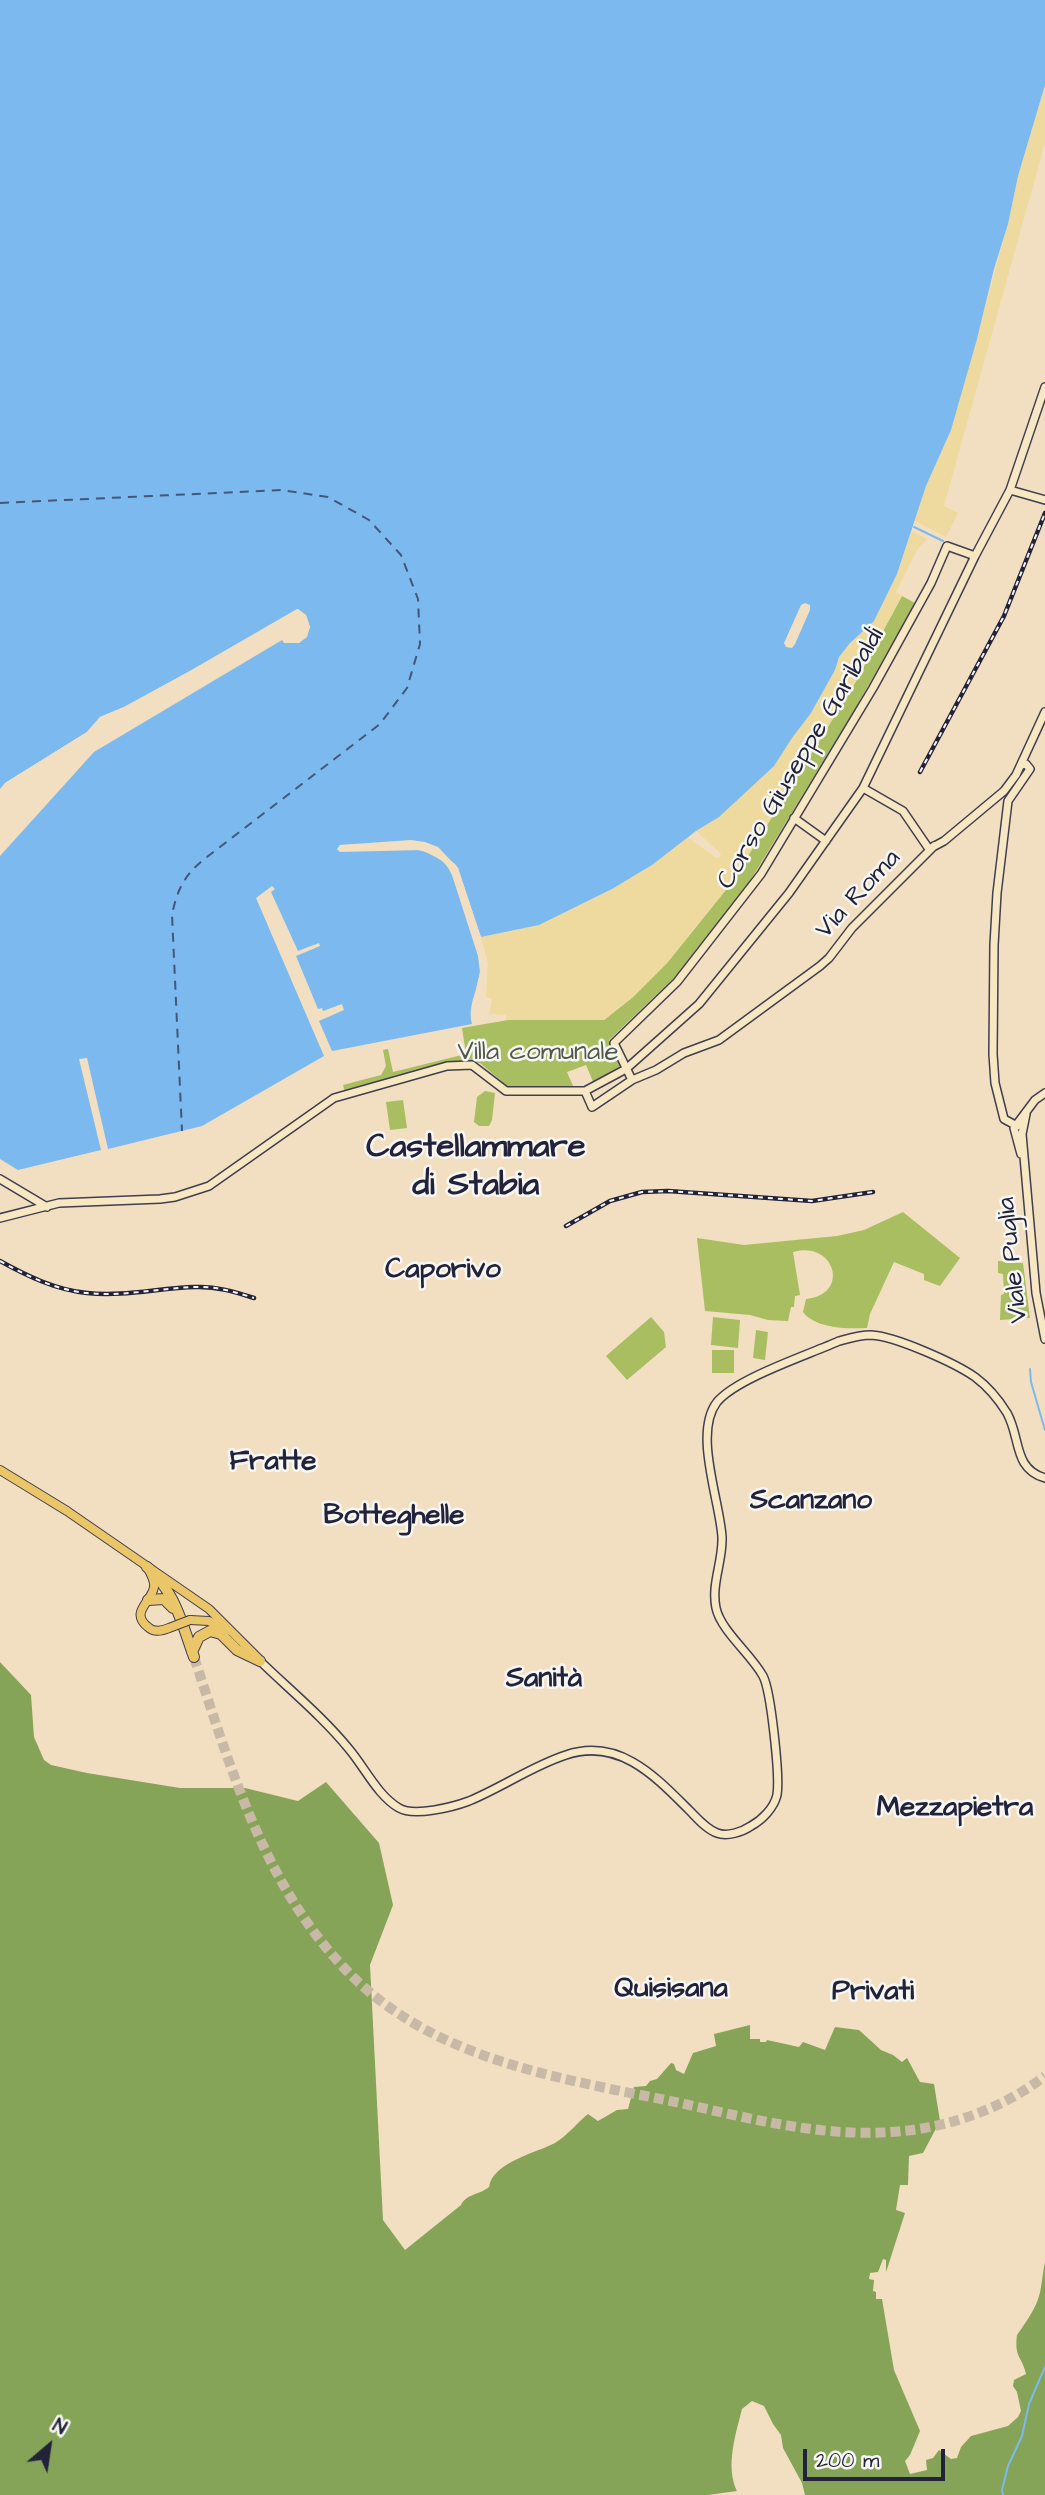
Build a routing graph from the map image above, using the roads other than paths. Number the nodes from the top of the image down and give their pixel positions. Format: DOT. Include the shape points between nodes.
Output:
graph roads {
  1 [pos="1045,387"];
  2 [pos="1010,490"];
  3 [pos="1045,500"];
  4 [pos="975,556"];
  5 [pos="1045,712"];
  6 [pos="1020,767"];
  7 [pos="1014,786"];
  8 [pos="863,788"];
  9 [pos="1001,795"];
  10 [pos="1008,801"];
  11 [pos="794,818"];
  12 [pos="826,841"];
  13 [pos="931,847"];
  14 [pos="626,1069"];
  15 [pos="632,1080"];
  16 [pos="585,1091"];
  17 [pos="1045,1093"];
  18 [pos="1019,1130"];
  19 [pos="0,1179"];
  20 [pos="47,1207"];
  21 [pos="0,1218"];
  22 [pos="1045,1339"];
  23 [pos="0,1470"];
  24 [pos="1045,1478"];
  25 [pos="147,1567"];
  26 [pos="148,1600"];
  27 [pos="186,1620"];
  28 [pos="260,1661"];
  1 -- 2 [label="street"];
  2 -- 3 [label="street"];
  2 -- 4 [label="street"];
  4 -- 8 [label="street"];
  4 -- 11 [label="street, Corso Giuseppe Garibaldi" via="947,546 918,608"];
  5 -- 6 [label="street, Via Roma"];
  6 -- 7 [label="street, Via Roma"];
  6 -- 7 [label="street" via="1030,769"];
  7 -- 9 [label="street, Via Roma"];
  7 -- 10 [label="street"];
  8 -- 12 [label="street"];
  8 -- 13 [label="street" via="903,810"];
  9 -- 10 [label="street"];
  9 -- 13 [label="street, Via Roma"];
  10 -- 18 [label="street" via="996,894 993,1044 995,1083 1004,1119"];
  11 -- 12 [label="street"];
  11 -- 14 [label="street, Corso Giuseppe Garibaldi" via="761,874 701,952 614,1043"];
  12 -- 14 [label="street" via="699,1004"];
  13 -- 15 [label="street, Via Roma" via="829,958 719,1040"];
  14 -- 15 [label="street"];
  14 -- 16 [label="street"];
  15 -- 16 [label="street, Via Roma" via="592,1107"];
  16 -- 20 [label="street" via="506,1091 472,1065 447,1066 334,1098 200,1190 160,1199"];
  17 -- 18 [label="street" via="1035,1100"];
  18 -- 22 [label="street, Viale Puglia"];
  19 -- 20 [label="street"];
  20 -- 21 [label="street"];
  23 -- 25 [label="main road"];
  24 -- 28 [label="street" via="1023,1463 1007,1413 976,1378 909,1346 873,1335 856,1336 731,1388 715,1404 707,1442 722,1535 716,1610 765,1680 777,1796 767,1814 750,1828 729,1834 717,1833 703,1823 653,1773 628,1759 591,1750 543,1763 468,1801 429,1811 402,1810 385,1797 337,1735"];
  25 -- 26 [label="main road" via="154,1583"];
  25 -- 27 [label="highway"];
  25 -- 28 [label="main road" via="209,1609"];
  26 -- 27 [label="highway" via="169,1602"];
  26 -- 27 [label="main road, bridge" via="140,1613 154,1631"];
  27 -- 28 [label="main road" via="220,1626"];
  27 -- 28 [label="highway" via="193,1655 199,1637 210,1631"];
}
